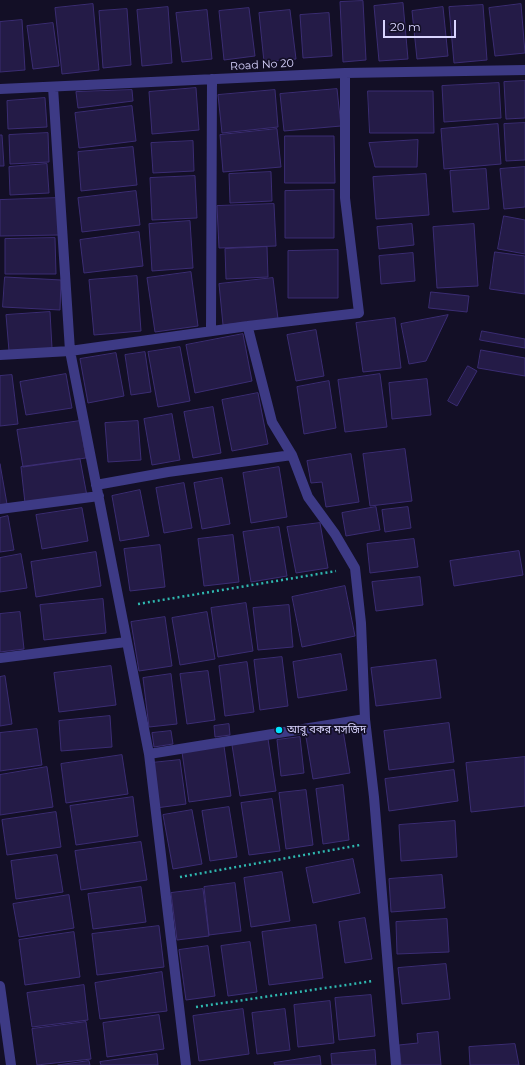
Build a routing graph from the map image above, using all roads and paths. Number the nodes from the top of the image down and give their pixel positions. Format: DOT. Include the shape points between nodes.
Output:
graph roads {
  1 [pos="525,70"];
  2 [pos="345,73"];
  3 [pos="212,79"];
  4 [pos="53,87"];
  5 [pos="0,89"];
  6 [pos="248,326"];
  7 [pos="211,331"];
  8 [pos="70,351"];
  9 [pos="0,355"];
  10 [pos="292,455"];
  11 [pos="96,485"];
  12 [pos="98,496"];
  13 [pos="0,509"];
  14 [pos="356,568"];
  15 [pos="120,607"];
  16 [pos="126,642"];
  17 [pos="0,658"];
  18 [pos="365,719"];
  19 [pos="149,754"];
  20 [pos="378,842"];
  21 [pos="164,879"];
  22 [pos="389,979"];
  23 [pos="0,986"];
  24 [pos="179,1009"];
  25 [pos="10,1065"];
  26 [pos="186,1065"];
  27 [pos="396,1065"];
  1 -- 2 [label="street, Road No 20"];
  2 -- 3 [label="street, Road No 20"];
  2 -- 6 [label="street" via="345,198 359,313"];
  3 -- 4 [label="street, Road No 20"];
  3 -- 7 [label="street"];
  4 -- 5 [label="street, Road No 20"];
  4 -- 8 [label="street"];
  6 -- 7 [label="street"];
  6 -- 10 [label="street" via="272,422"];
  7 -- 8 [label="street"];
  8 -- 9 [label="street"];
  8 -- 11 [label="street"];
  10 -- 11 [label="street"];
  10 -- 14 [label="street" via="308,497"];
  11 -- 12 [label="street"];
  12 -- 13 [label="street"];
  12 -- 15 [label="street"];
  14 -- 15 [label="path"];
  14 -- 18 [label="street"];
  15 -- 16 [label="street"];
  16 -- 17 [label="street"];
  16 -- 19 [label="street"];
  18 -- 19 [label="street"];
  18 -- 20 [label="street"];
  19 -- 21 [label="street"];
  20 -- 21 [label="path"];
  20 -- 22 [label="street"];
  21 -- 24 [label="street"];
  22 -- 24 [label="path"];
  22 -- 27 [label="street"];
  23 -- 25 [label="street"];
  24 -- 26 [label="street"];
}
